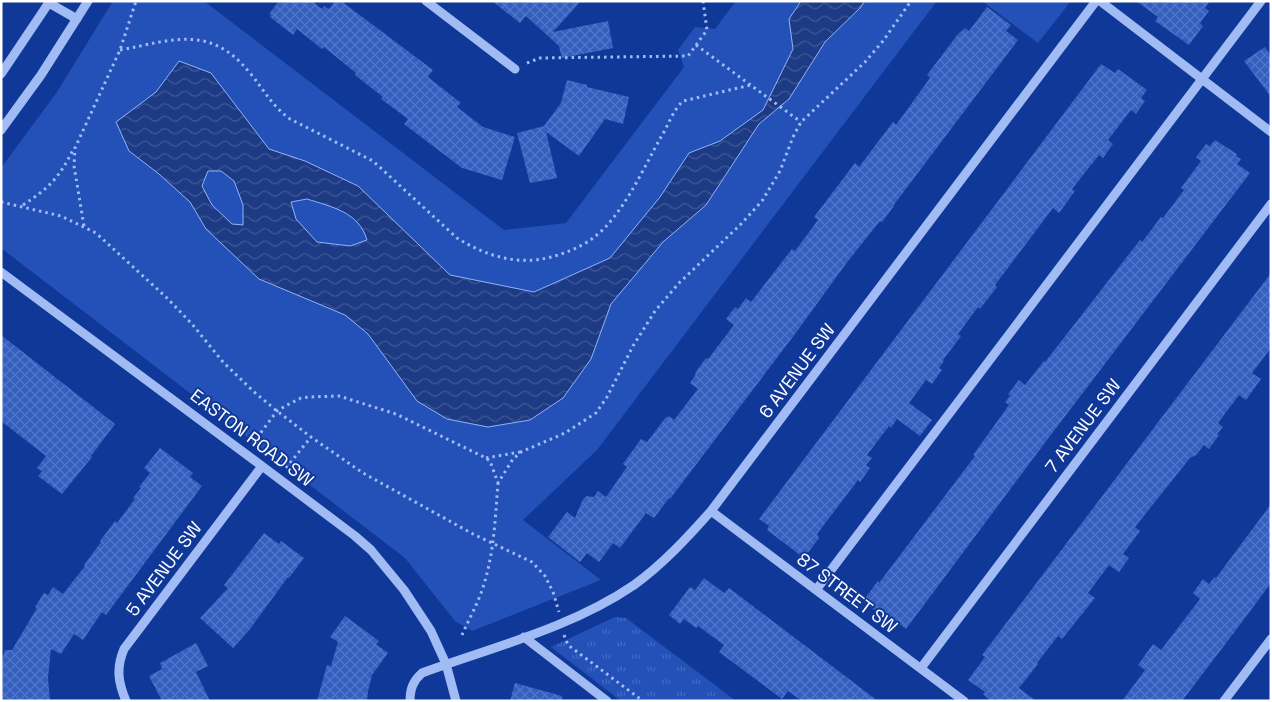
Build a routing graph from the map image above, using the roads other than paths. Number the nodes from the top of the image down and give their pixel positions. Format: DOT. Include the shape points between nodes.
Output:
graph roads {
  1 [pos="88,1"];
  2 [pos="426,1"];
  3 [pos="1098,1"];
  4 [pos="1261,1"];
  5 [pos="49,2"];
  6 [pos="77,20"];
  7 [pos="515,69"];
  8 [pos="1,74"];
  9 [pos="1201,78"];
  10 [pos="1,130"];
  11 [pos="1271,132"];
  12 [pos="1271,204"];
  13 [pos="1,272"];
  14 [pos="262,466"];
  15 [pos="711,512"];
  16 [pos="816,590"];
  17 [pos="524,637"];
  18 [pos="1271,639"];
  19 [pos="446,664"];
  20 [pos="921,668"];
  21 [pos="126,701"];
  22 [pos="410,701"];
  23 [pos="456,701"];
  24 [pos="607,701"];
  25 [pos="964,701"];
  26 [pos="1224,701"];
  1 -- 6 [label="street"];
  2 -- 7 [label="street"];
  3 -- 9 [label="street"];
  3 -- 15 [label="street, 6 AVENUE SW"];
  4 -- 9 [label="street"];
  5 -- 6 [label="street"];
  5 -- 8 [label="street"];
  6 -- 10 [label="street"];
  9 -- 11 [label="street"];
  9 -- 16 [label="street"];
  12 -- 20 [label="street, 7 AVENUE SW"];
  13 -- 14 [label="street, EASTON ROAD SW"];
  14 -- 19 [label="street, EASTON ROAD SW" via="355,536 386,567 421,614"];
  14 -- 21 [label="street, 5 AVENUE SW" via="124,649 118,674"];
  15 -- 16 [label="street, 87 STREET SW"];
  15 -- 17 [label="street, 6 AVENUE SW" via="666,559 633,585 593,608"];
  16 -- 20 [label="street, 87 STREET SW"];
  17 -- 19 [label="street, 6 AVENUE SW"];
  17 -- 24 [label="street"];
  18 -- 26 [label="street"];
  19 -- 22 [label="street" via="418,677 410,690"];
  19 -- 23 [label="street, EASTON ROAD SW"];
  20 -- 25 [label="street, 87 STREET SW"];
}
